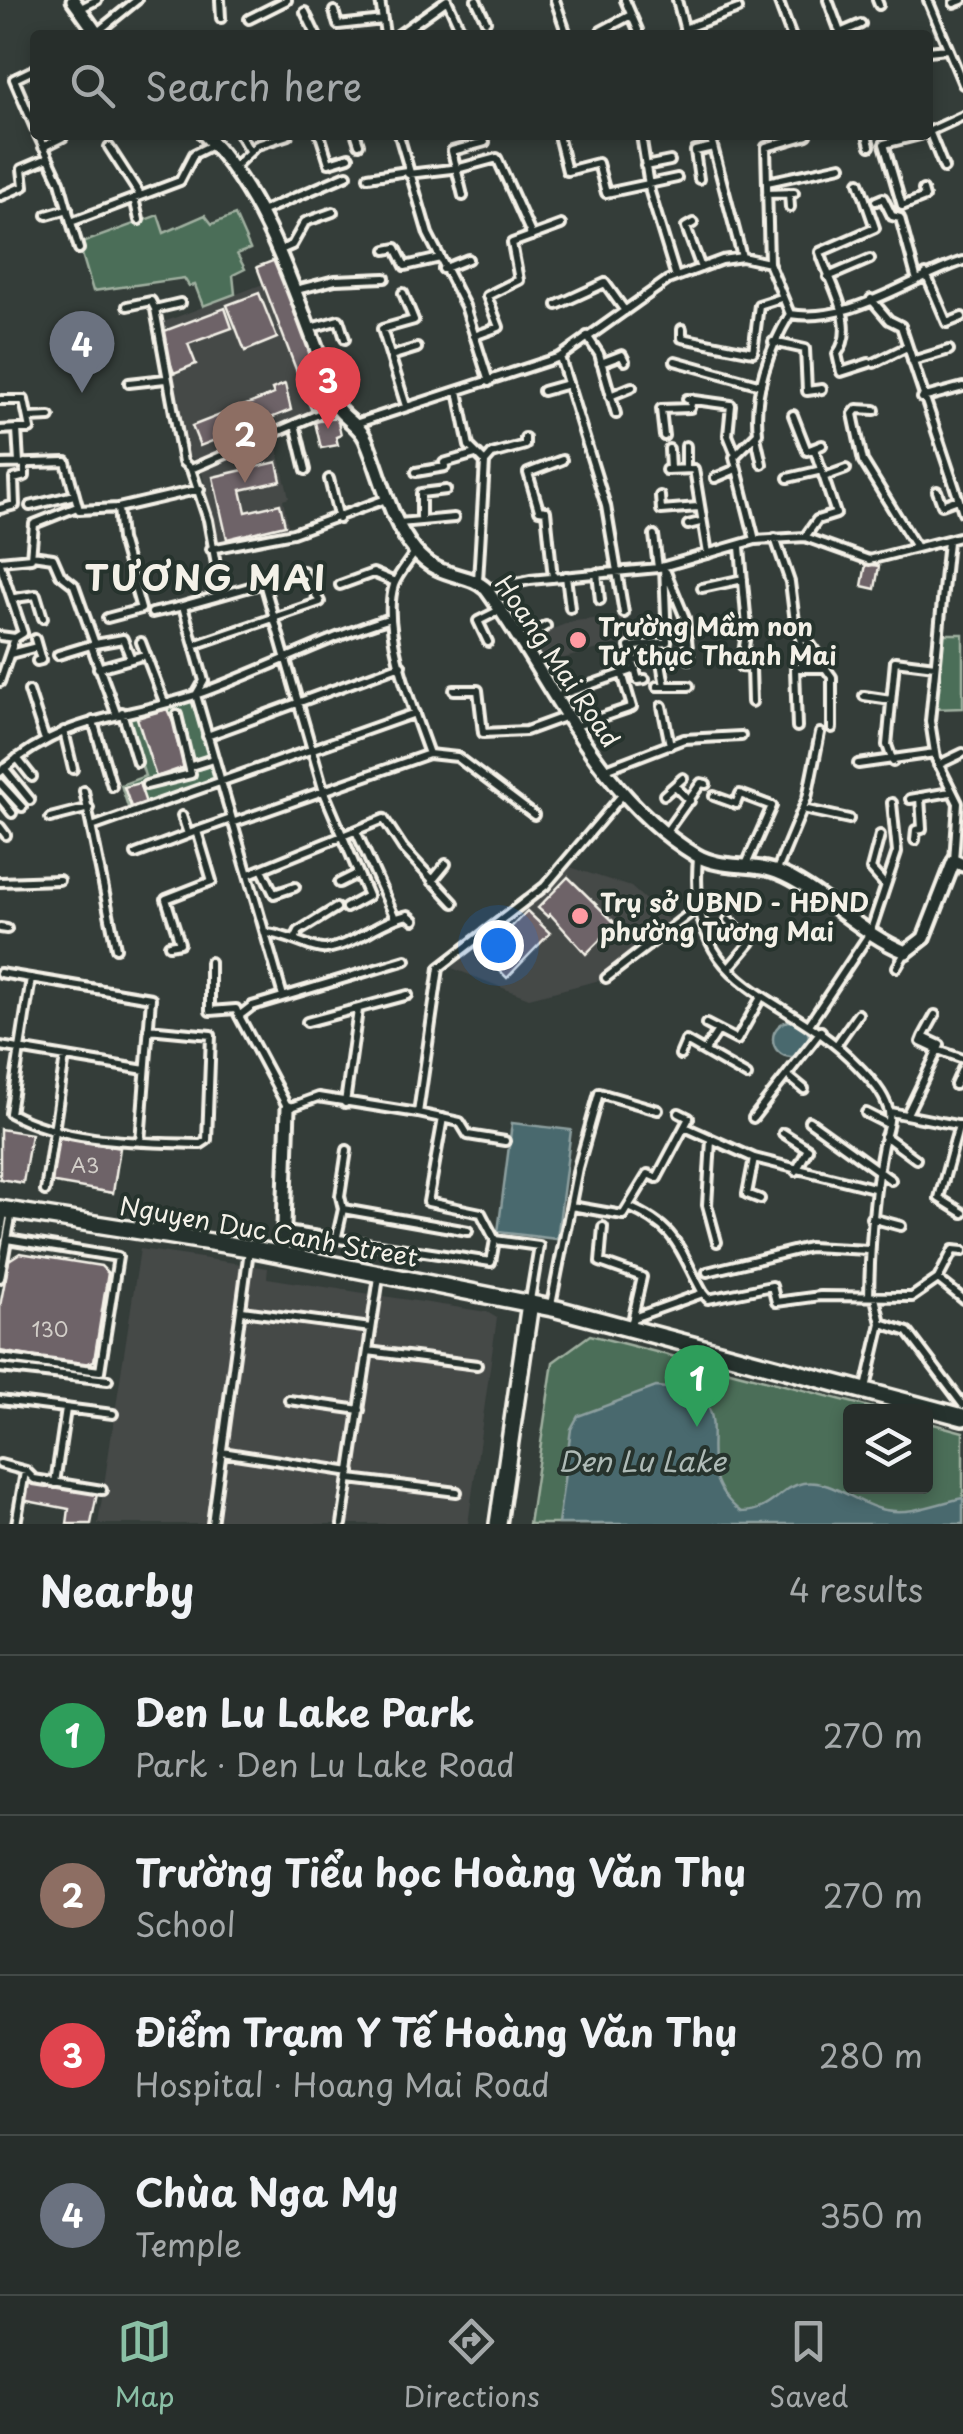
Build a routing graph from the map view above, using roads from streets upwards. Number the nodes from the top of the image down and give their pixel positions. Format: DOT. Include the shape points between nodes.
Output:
graph roads {
  1 [pos="76,4"];
  2 [pos="93,30"];
  3 [pos="211,140"];
  4 [pos="959,863"];
  5 [pos="288,1108"];
  6 [pos="6,1210"];
  7 [pos="283,1255"];
  8 [pos="530,1303"];
  9 [pos="963,1417"];
  10 [pos="498,1524"];
  1 -- 2 [label="street"];
  3 -- 4 [label="street, Hoang Mai Road" via="235,166 260,212 336,407 366,438 386,500 416,552 446,576 482,585 623,794 698,856 776,872 906,952 924,938"];
  5 -- 7 [label="street"];
  6 -- 7 [label="street, Nguyen Duc Canh Street"];
  7 -- 8 [label="street, Nguyen Duc Canh Street"];
  8 -- 9 [label="street, Nguyen Duc Canh Street" via="631,1323"];
  8 -- 10 [label="street"];
}
